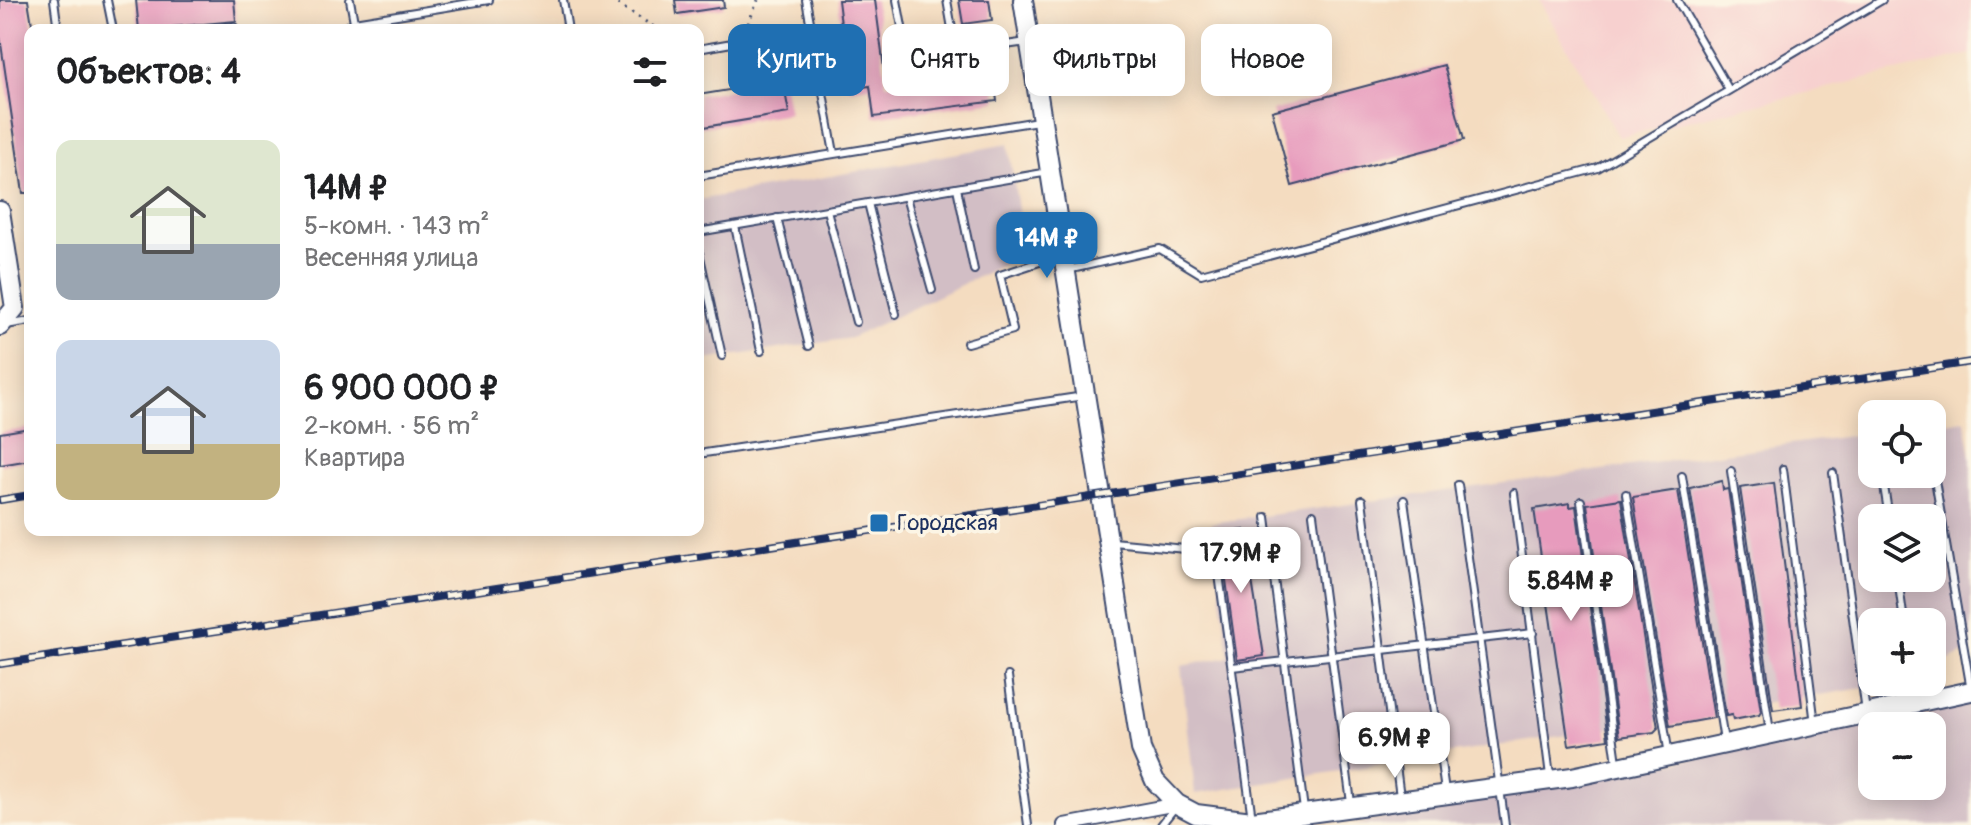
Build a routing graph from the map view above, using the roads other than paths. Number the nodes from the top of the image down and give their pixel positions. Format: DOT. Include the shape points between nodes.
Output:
graph roads {
  1 [pos="54,0"];
  2 [pos="107,0"];
  3 [pos="350,0"];
  4 [pos="489,0"];
  5 [pos="563,0"];
  6 [pos="806,0"];
  7 [pos="897,0"];
  8 [pos="947,0"];
  9 [pos="1023,0"];
  10 [pos="1677,0"];
  11 [pos="1882,0"];
  12 [pos="354,22"];
  13 [pos="57,24"];
  14 [pos="112,24"];
  15 [pos="350,24"];
  16 [pos="567,24"];
  17 [pos="810,24"];
  18 [pos="901,24"];
  19 [pos="951,24"];
  20 [pos="1026,24"];
  21 [pos="728,44"];
  22 [pos="704,48"];
  23 [pos="1729,90"];
  24 [pos="823,96"];
  25 [pos="1038,96"];
  26 [pos="1042,121"];
  27 [pos="834,153"];
  28 [pos="1051,172"];
  29 [pos="704,175"];
  30 [pos="957,188"];
  31 [pos="906,197"];
  32 [pos="868,203"];
  33 [pos="827,210"];
  34 [pos="0,211"];
  35 [pos="777,218"];
  36 [pos="735,226"];
  37 [pos="704,231"];
  38 [pos="1065,262"];
  39 [pos="974,270"];
  40 [pos="704,275"];
  41 [pos="932,290"];
  42 [pos="896,314"];
  43 [pos="24,322"];
  44 [pos="856,322"];
  45 [pos="2,326"];
  46 [pos="967,343"];
  47 [pos="809,346"];
  48 [pos="761,351"];
  49 [pos="722,356"];
  50 [pos="1087,396"];
  51 [pos="704,453"];
  52 [pos="1783,469"];
  53 [pos="1731,471"];
  54 [pos="1833,473"];
  55 [pos="1682,476"];
  56 [pos="1458,485"];
  57 [pos="1936,488"];
  58 [pos="1514,493"];
  59 [pos="1626,494"];
  60 [pos="1362,500"];
  61 [pos="1404,500"];
  62 [pos="1581,501"];
  63 [pos="1313,514"];
  64 [pos="1266,517"];
  65 [pos="1109,542"];
  66 [pos="1533,633"];
  67 [pos="1479,639"];
  68 [pos="1422,646"];
  69 [pos="1383,650"];
  70 [pos="1334,656"];
  71 [pos="1284,661"];
  72 [pos="1232,667"];
  73 [pos="1008,676"];
  74 [pos="1971,691"];
  75 [pos="1916,696"];
  76 [pos="1917,704"];
  77 [pos="1867,712"];
  78 [pos="1877,712"];
  79 [pos="1858,716"];
  80 [pos="1815,725"];
  81 [pos="1770,735"];
  82 [pos="1725,744"];
  83 [pos="1669,756"];
  84 [pos="1617,768"];
  85 [pos="1550,780"];
  86 [pos="1502,787"];
  87 [pos="1446,794"];
  88 [pos="1401,800"];
  89 [pos="1351,807"];
  90 [pos="1184,813"];
  91 [pos="1305,813"];
  92 [pos="1252,821"];
  93 [pos="1028,825"];
  94 [pos="1064,825"];
  95 [pos="1161,825"];
  96 [pos="1505,825"];
  1 -- 13 [label="lane"];
  2 -- 14 [label="lane"];
  3 -- 12 [label="lane"];
  4 -- 12 [label="lane"];
  5 -- 16 [label="lane"];
  6 -- 17 [label="lane"];
  7 -- 18 [label="lane"];
  8 -- 19 [label="lane"];
  9 -- 20 [label="street"];
  10 -- 23 [label="lane"];
  11 -- 23 [label="lane"];
  12 -- 15 [label="lane"];
  21 -- 22 [label="lane"];
  23 -- 38 [label="lane" via="1598,168 1201,274 1160,249"];
  24 -- 27 [label="lane"];
  25 -- 26 [label="street"];
  26 -- 27 [label="lane"];
  26 -- 28 [label="street"];
  27 -- 29 [label="lane"];
  28 -- 30 [label="lane"];
  28 -- 38 [label="street"];
  30 -- 31 [label="lane"];
  30 -- 39 [label="lane"];
  31 -- 32 [label="lane"];
  31 -- 41 [label="lane"];
  32 -- 33 [label="lane"];
  32 -- 42 [label="lane"];
  33 -- 35 [label="lane"];
  33 -- 44 [label="lane"];
  34 -- 45 [label="street" via="15,308"];
  35 -- 36 [label="lane"];
  35 -- 47 [label="lane"];
  36 -- 37 [label="lane"];
  36 -- 48 [label="lane"];
  38 -- 46 [label="lane" via="1000,275 1013,330"];
  38 -- 50 [label="street"];
  40 -- 49 [label="lane"];
  43 -- 45 [label="lane"];
  50 -- 51 [label="lane"];
  50 -- 65 [label="street"];
  52 -- 80 [label="lane"];
  53 -- 81 [label="lane"];
  54 -- 77 [label="lane"];
  55 -- 82 [label="lane"];
  56 -- 67 [label="lane"];
  57 -- 74 [label="lane"];
  58 -- 66 [label="lane"];
  59 -- 83 [label="lane"];
  60 -- 69 [label="lane"];
  61 -- 68 [label="lane"];
  62 -- 84 [label="lane"];
  63 -- 70 [label="lane"];
  64 -- 71 [label="lane"];
  65 -- 72 [label="lane" via="1216,552"];
  65 -- 90 [label="street" via="1141,749 1155,781"];
  66 -- 67 [label="lane"];
  66 -- 85 [label="lane"];
  67 -- 68 [label="lane"];
  67 -- 86 [label="lane"];
  68 -- 69 [label="lane"];
  68 -- 87 [label="lane"];
  69 -- 70 [label="lane"];
  69 -- 88 [label="lane"];
  70 -- 71 [label="lane"];
  70 -- 89 [label="lane"];
  71 -- 72 [label="lane"];
  71 -- 91 [label="lane"];
  72 -- 92 [label="lane"];
  73 -- 93 [label="lane"];
  74 -- 76 [label="street"];
  75 -- 76 [label="lane"];
  76 -- 78 [label="street"];
  79 -- 80 [label="street"];
  80 -- 81 [label="street"];
  81 -- 82 [label="street"];
  82 -- 83 [label="street"];
  83 -- 84 [label="street"];
  84 -- 85 [label="street"];
  85 -- 86 [label="street"];
  86 -- 87 [label="street"];
  86 -- 96 [label="lane"];
  87 -- 88 [label="street"];
  88 -- 89 [label="street"];
  89 -- 91 [label="street"];
  90 -- 92 [label="street"];
  90 -- 94 [label="street"];
  90 -- 95 [label="lane"];
  91 -- 92 [label="street"];
}
